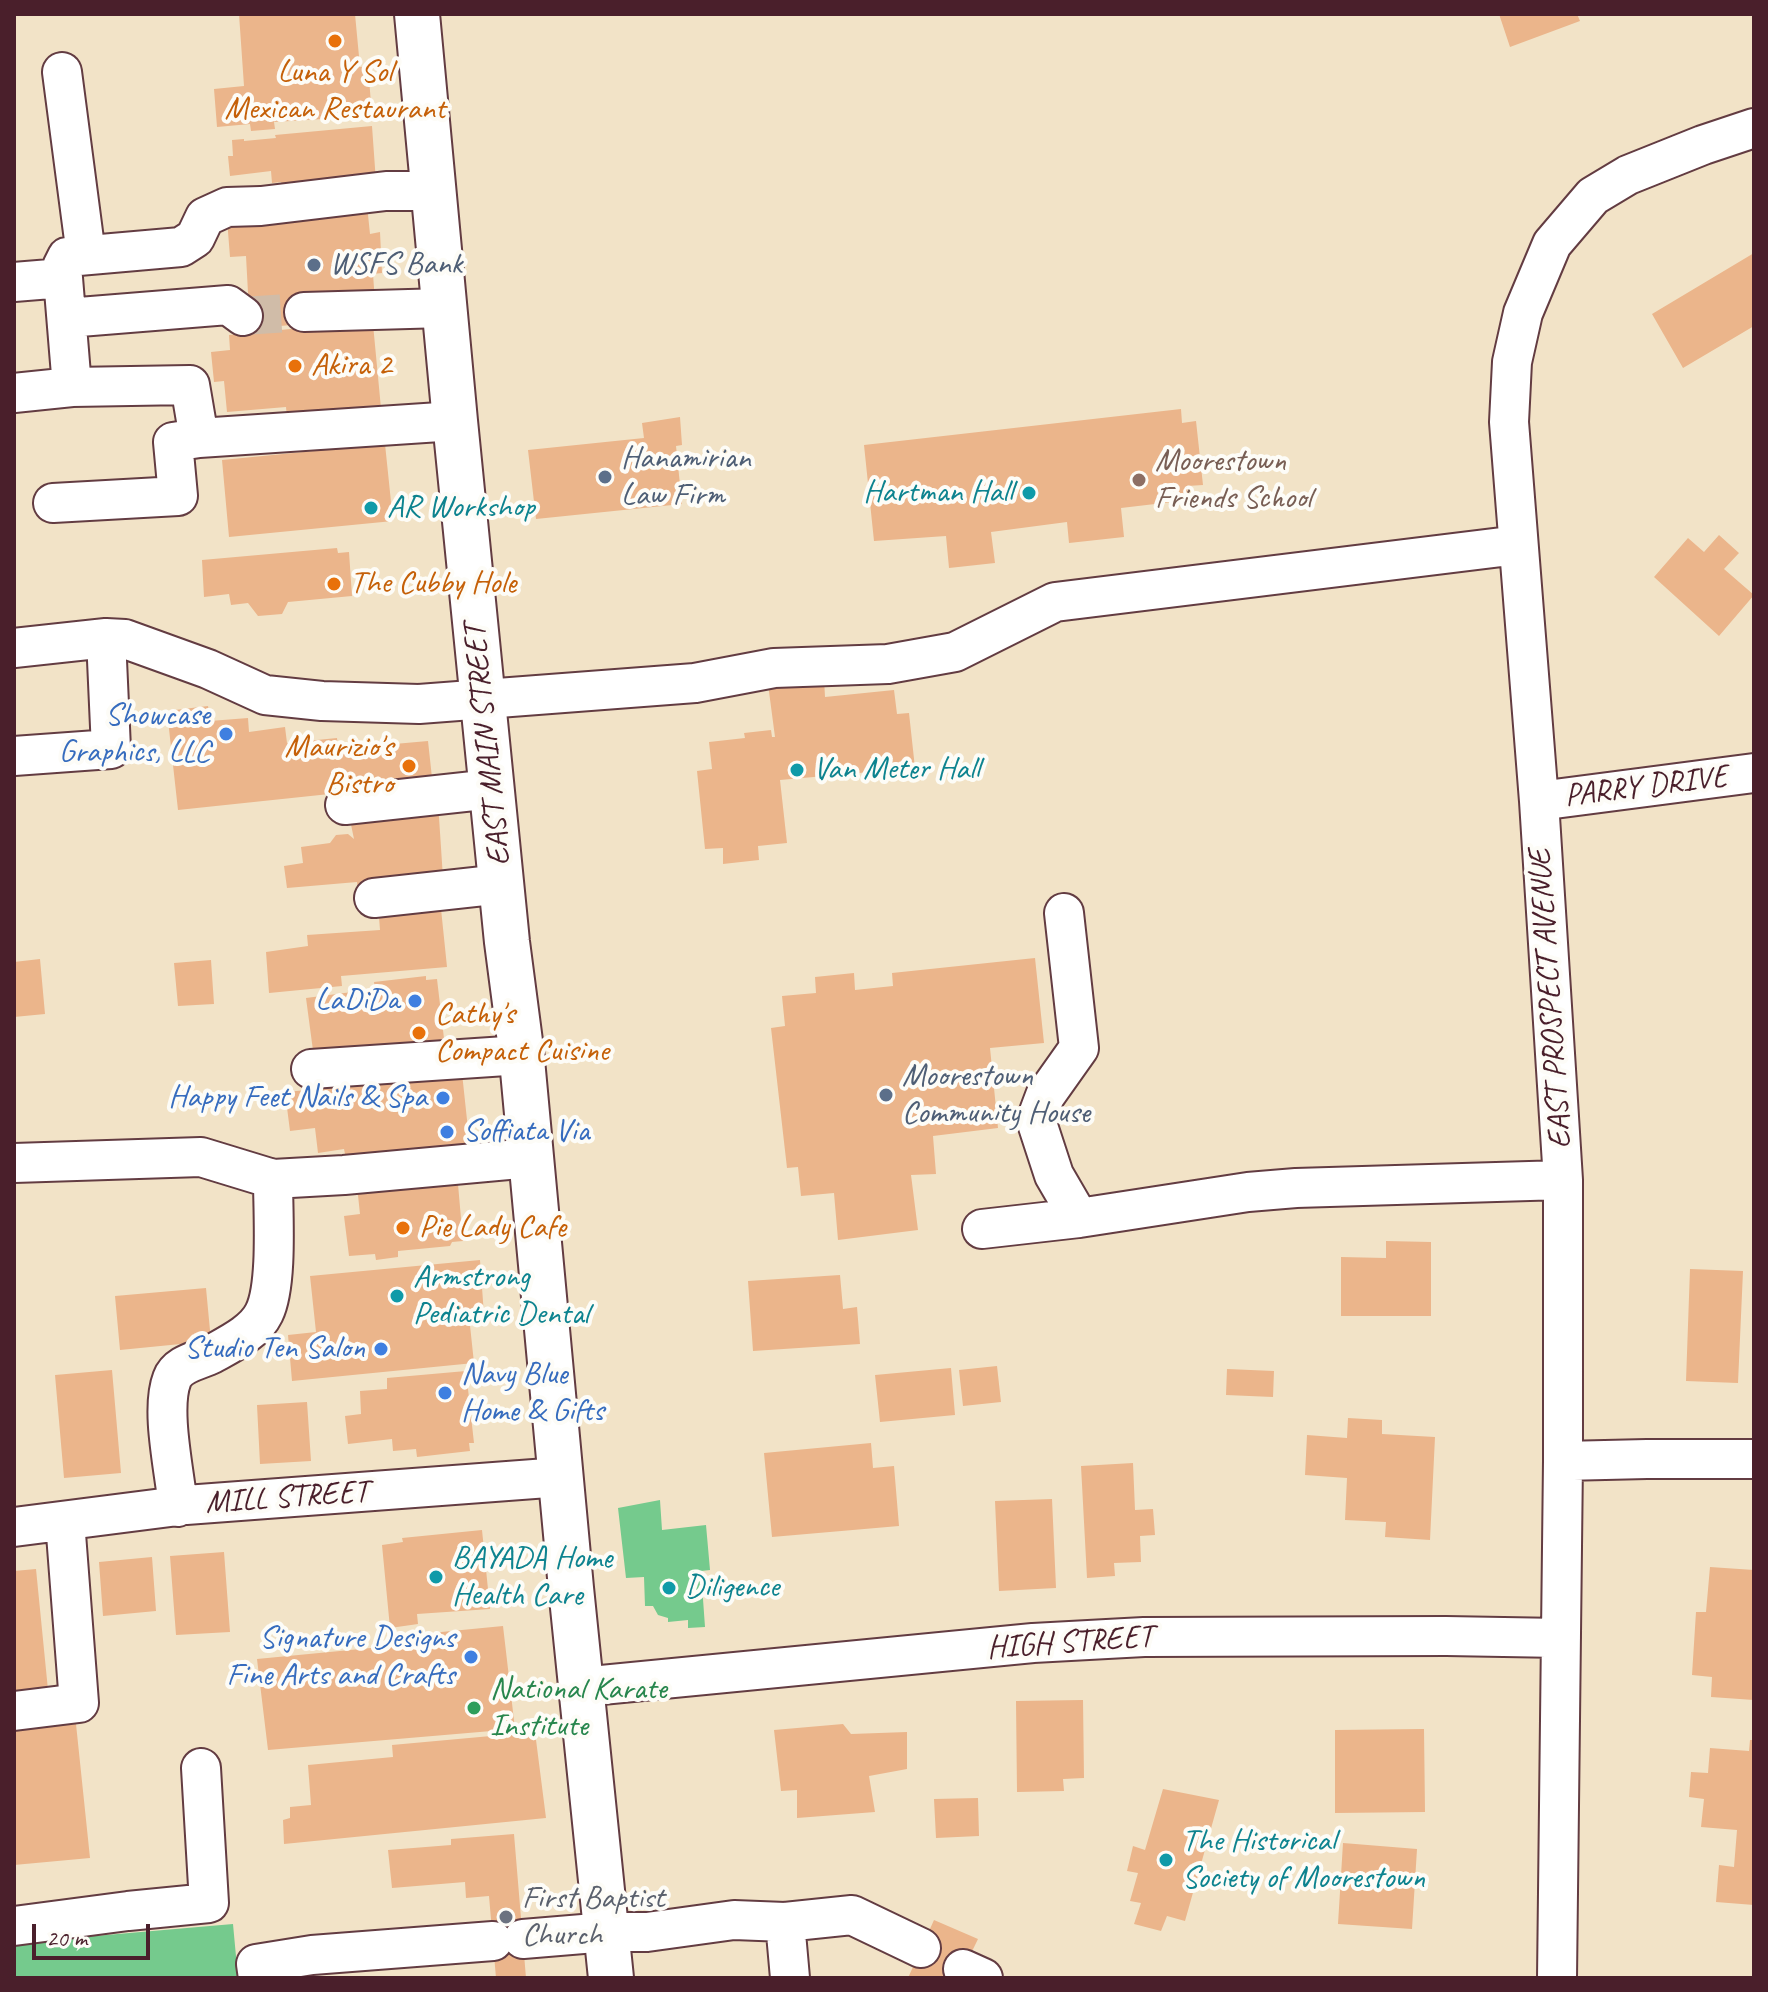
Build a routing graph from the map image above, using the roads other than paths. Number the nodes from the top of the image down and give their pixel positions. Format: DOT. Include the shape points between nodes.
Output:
graph roads {
  1 [pos="417,14"];
  2 [pos="62,72"];
  3 [pos="1754,128"];
  4 [pos="434,191"];
  5 [pos="74,267"];
  6 [pos="14,282"];
  7 [pos="444,308"];
  8 [pos="304,312"];
  9 [pos="243,316"];
  10 [pos="67,318"];
  11 [pos="72,387"];
  12 [pos="14,393"];
  13 [pos="455,421"];
  14 [pos="199,438"];
  15 [pos="53,503"];
  16 [pos="1518,545"];
  17 [pos="106,638"];
  18 [pos="14,648"];
  19 [pos="483,699"];
  20 [pos="14,756"];
  21 [pos="1754,773"];
  22 [pos="492,789"];
  23 [pos="1539,801"];
  24 [pos="345,805"];
  25 [pos="502,884"];
  26 [pos="374,898"];
  27 [pos="1064,913"];
  28 [pos="521,1055"];
  29 [pos="311,1069"];
  30 [pos="530,1158"];
  31 [pos="14,1163"];
  32 [pos="273,1179"];
  33 [pos="1563,1180"];
  34 [pos="1079,1218"];
  35 [pos="982,1229"];
  36 [pos="1754,1459"];
  37 [pos="1563,1461"];
  38 [pos="561,1477"];
  39 [pos="178,1507"];
  40 [pos="65,1521"];
  41 [pos="14,1527"];
  42 [pos="1561,1638"];
  43 [pos="581,1687"];
  44 [pos="14,1711"];
  45 [pos="201,1768"];
  46 [pos="785,1922"];
  47 [pos="14,1926"];
  48 [pos="607,1932"];
  49 [pos="921,1948"];
  50 [pos="258,1978"];
  51 [pos="611,1978"];
  52 [pos="790,1978"];
  53 [pos="1557,1978"];
  1 -- 4 [label="main road, EAST MAIN STREET"];
  2 -- 5 [label="street"];
  3 -- 16 [label="street, EAST PROSPECT AVENUE" via="1628,175 1593,196 1552,244 1523,313 1512,362 1509,422"];
  4 -- 5 [label="street" via="227,207 205,217 195,238 181,247"];
  4 -- 7 [label="main road, EAST MAIN STREET"];
  5 -- 6 [label="street"];
  5 -- 10 [label="street"];
  7 -- 8 [label="street"];
  7 -- 13 [label="main road, EAST MAIN STREET"];
  9 -- 10 [label="street" via="228,305"];
  10 -- 11 [label="street"];
  11 -- 12 [label="street"];
  11 -- 14 [label="street" via="190,385"];
  13 -- 14 [label="street"];
  13 -- 19 [label="main road, EAST MAIN STREET"];
  14 -- 15 [label="street" via="173,442 178,496"];
  16 -- 19 [label="street" via="1055,602 955,652 888,664 774,668 695,683"];
  16 -- 23 [label="street, EAST PROSPECT AVENUE"];
  17 -- 18 [label="street"];
  17 -- 19 [label="street" via="125,639 265,695 419,704"];
  17 -- 20 [label="street" via="111,749"];
  19 -- 22 [label="main road, EAST MAIN STREET"];
  21 -- 23 [label="street, PARRY DRIVE"];
  22 -- 24 [label="street"];
  22 -- 25 [label="main road, EAST MAIN STREET"];
  23 -- 33 [label="street, EAST PROSPECT AVENUE"];
  25 -- 26 [label="street"];
  25 -- 28 [label="main road, EAST MAIN STREET"];
  27 -- 34 [label="street" via="1079,1048 1045,1096 1036,1120 1054,1175"];
  28 -- 29 [label="street"];
  28 -- 30 [label="main road, EAST MAIN STREET"];
  30 -- 32 [label="street"];
  30 -- 38 [label="main road, EAST MAIN STREET"];
  31 -- 32 [label="street" via="201,1157"];
  32 -- 39 [label="street" via="272,1282 264,1313 232,1343 179,1368 172,1379 168,1415"];
  33 -- 34 [label="street" via="1248,1192"];
  33 -- 37 [label="street, EAST PROSPECT AVENUE"];
  34 -- 35 [label="street"];
  36 -- 37 [label="street"];
  37 -- 42 [label="street, EAST PROSPECT AVENUE"];
  38 -- 39 [label="street, MILL STREET"];
  38 -- 43 [label="main road, EAST MAIN STREET"];
  39 -- 40 [label="street, MILL STREET"];
  40 -- 41 [label="street, MILL STREET"];
  40 -- 44 [label="street" via="79,1703"];
  42 -- 43 [label="street, HIGH STREET" via="1144,1637"];
  42 -- 53 [label="street, EAST PROSPECT AVENUE"];
  43 -- 48 [label="main road, EAST MAIN STREET"];
  45 -- 47 [label="street" via="209,1903"];
  46 -- 48 [label="street" via="734,1920"];
  46 -- 49 [label="street" via="852,1915"];
  46 -- 52 [label="street"];
  48 -- 50 [label="street" via="312,1955 256,1964"];
  48 -- 51 [label="main road, EAST MAIN STREET"];
}
